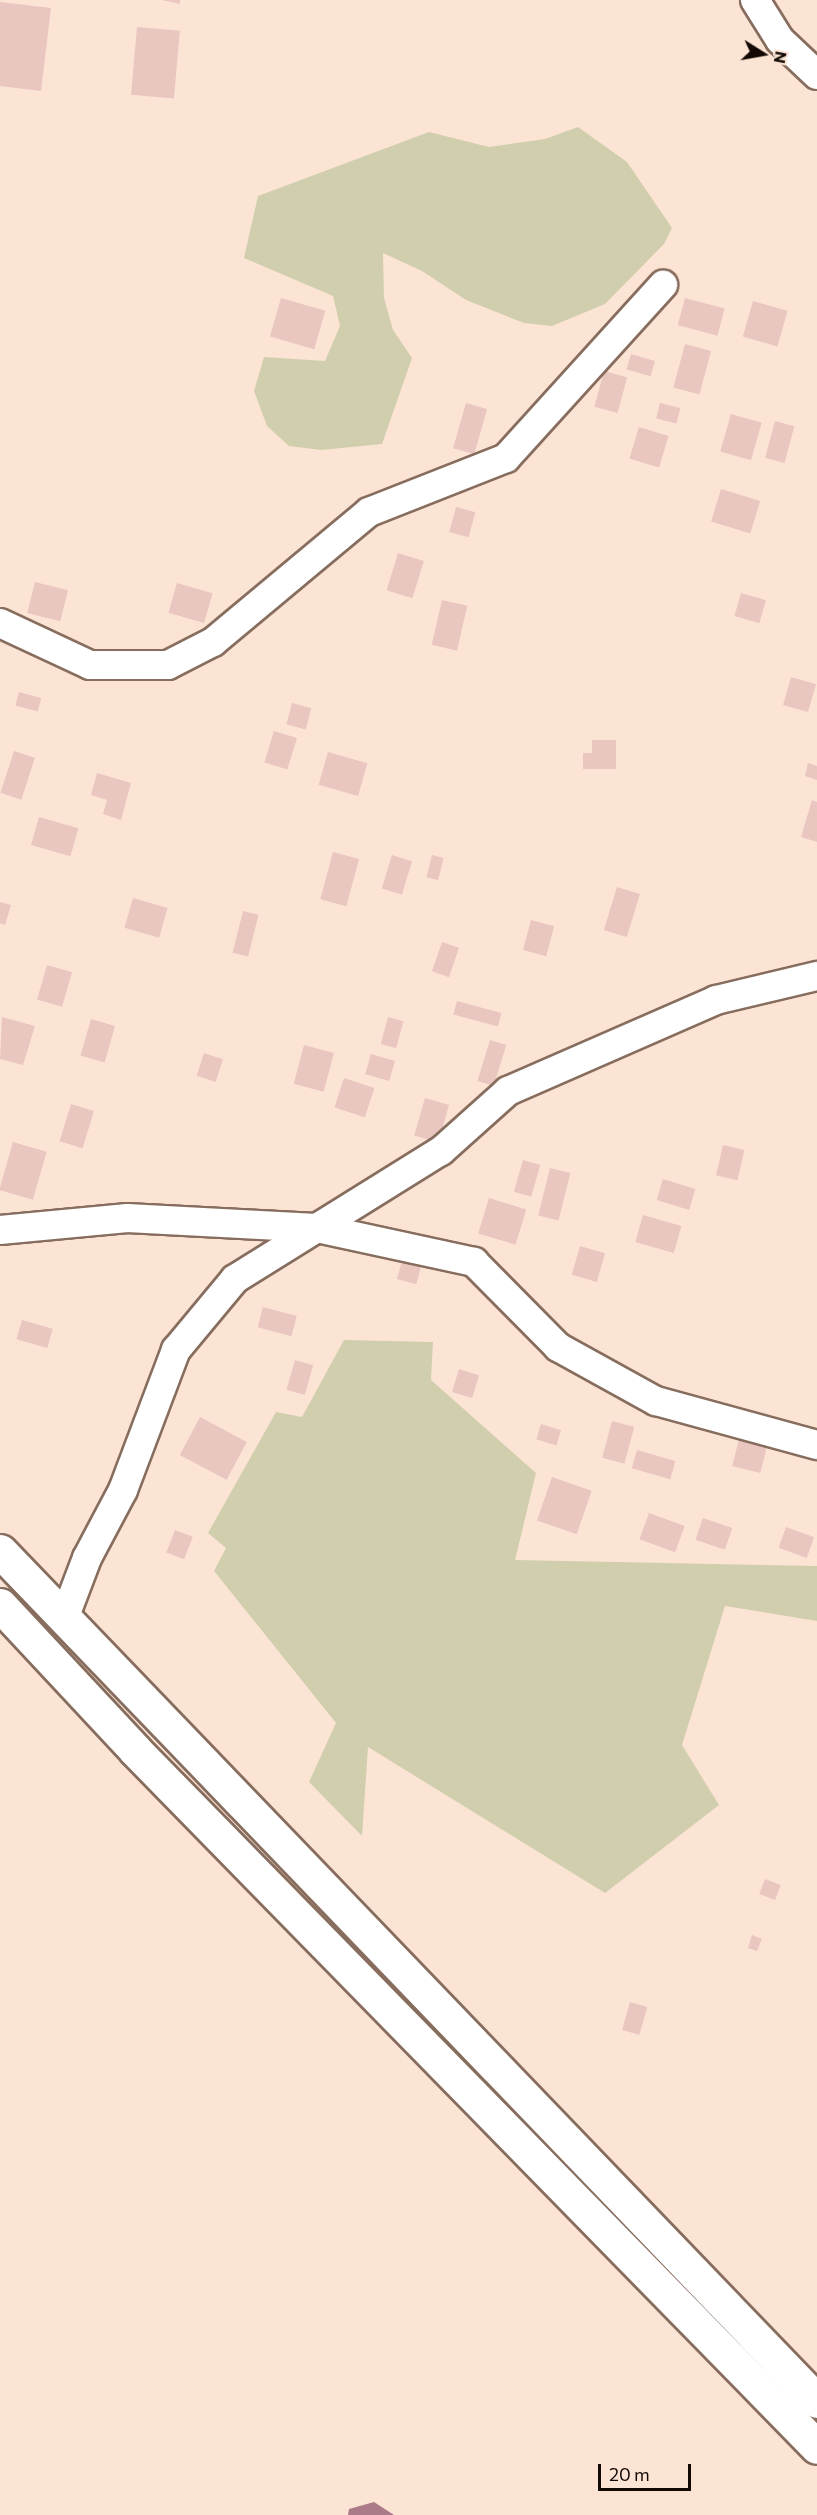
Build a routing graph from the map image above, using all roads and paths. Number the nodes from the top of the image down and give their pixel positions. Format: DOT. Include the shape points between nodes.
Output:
graph roads {
  1 [pos="755,0"];
  2 [pos="817,75"];
  3 [pos="663,285"];
  4 [pos="0,623"];
  5 [pos="817,976"];
  6 [pos="317,1228"];
  7 [pos="0,1230"];
  8 [pos="817,1445"];
  9 [pos="0,1551"];
  10 [pos="0,1605"];
  11 [pos="65,1616"];
  12 [pos="817,2401"];
  13 [pos="814,2436"];
  1 -- 2 [label="street" via="780,40"];
  3 -- 4 [label="street" via="506,458 369,512 213,642 168,665 90,665"];
  5 -- 6 [label="street" via="716,1000 508,1091 441,1151"];
  6 -- 7 [label="street" via="127,1218"];
  6 -- 8 [label="street" via="474,1262 558,1347 656,1401"];
  6 -- 11 [label="street" via="235,1279 176,1350 123,1490 87,1558"];
  9 -- 11 [label="main road"];
  10 -- 13 [label="main road" via="144,1759"];
  11 -- 12 [label="main road"];
}
